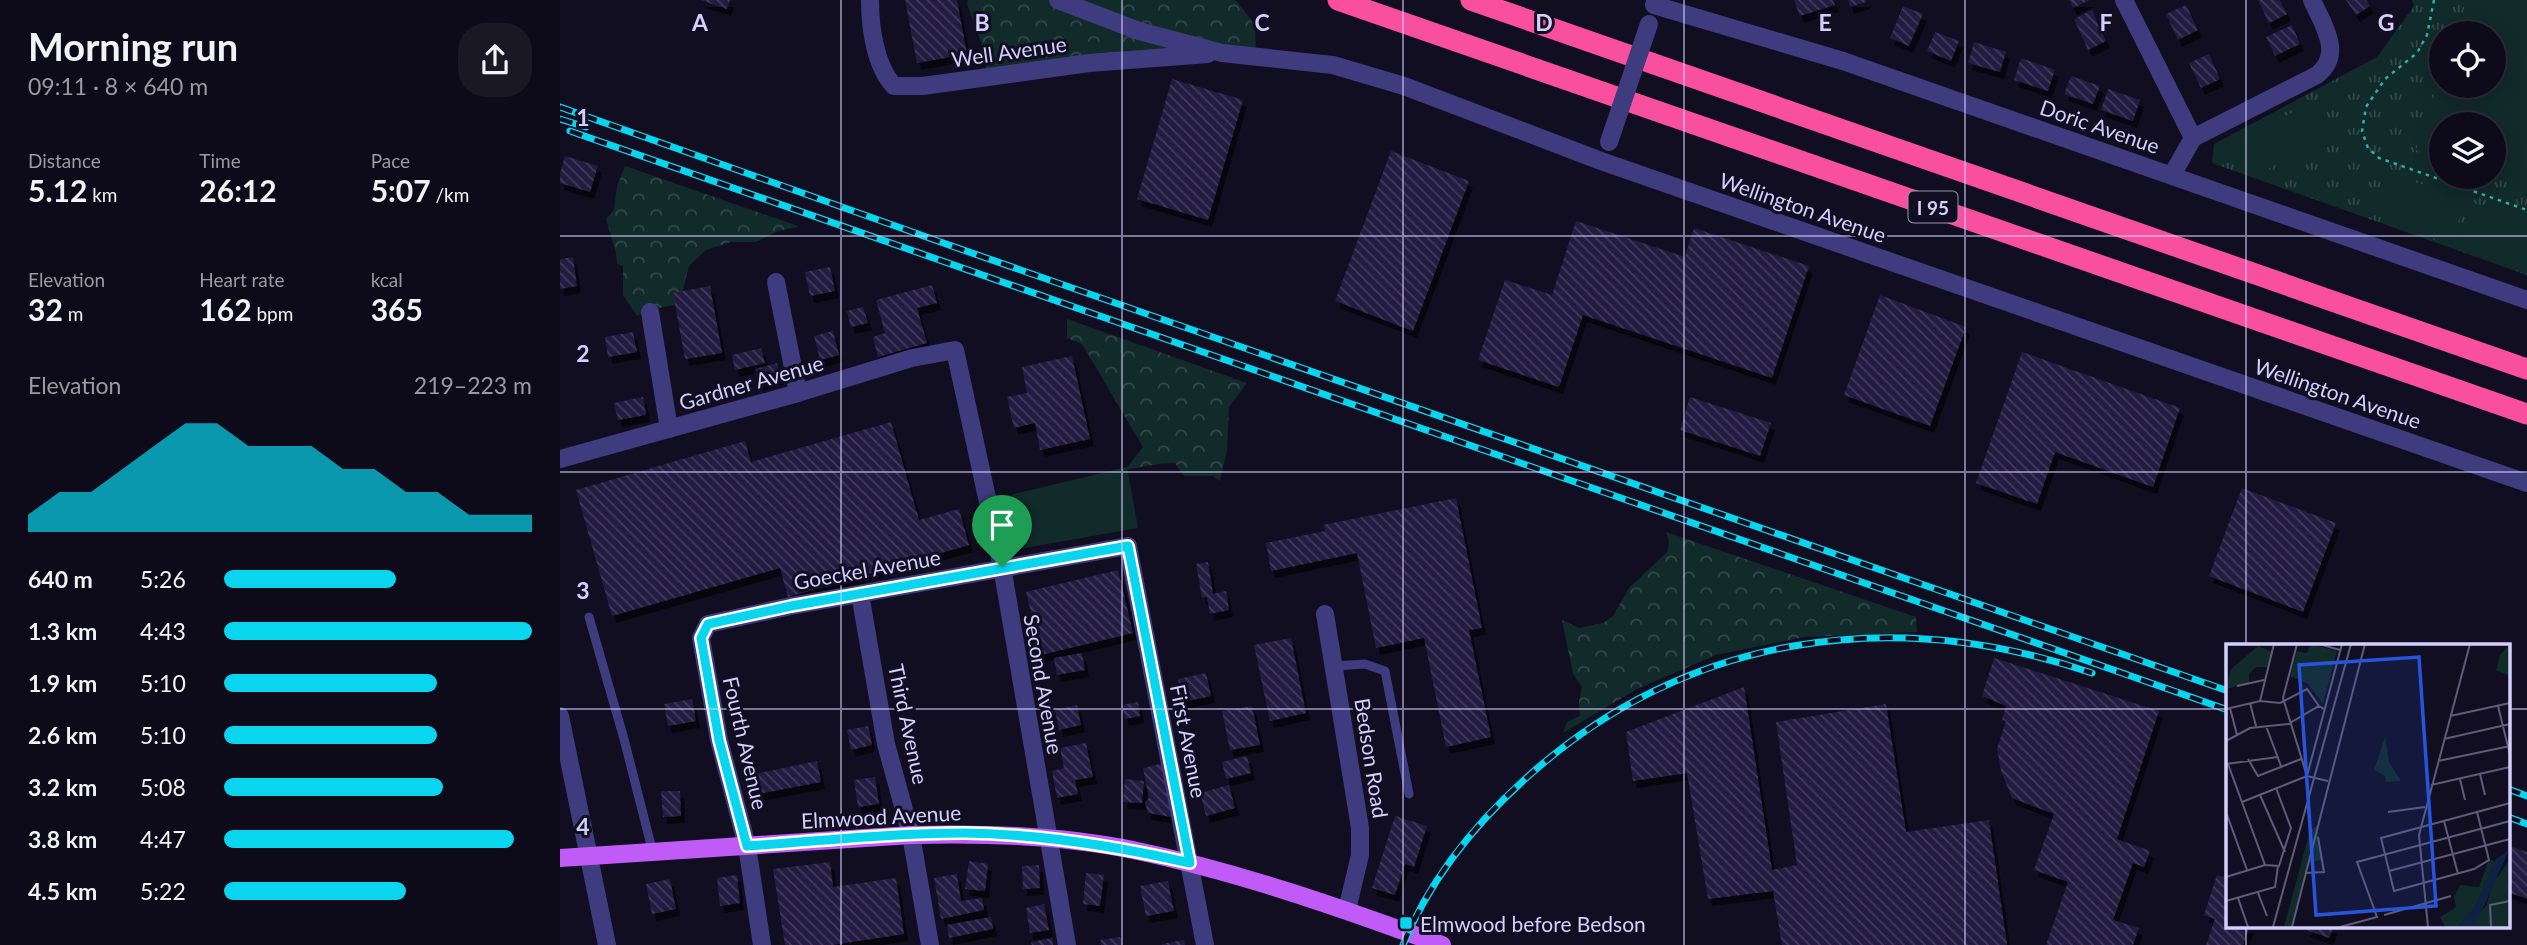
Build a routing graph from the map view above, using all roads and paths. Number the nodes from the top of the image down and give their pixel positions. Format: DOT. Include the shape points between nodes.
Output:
graph roads {
  1 [pos="870,0"];
  2 [pos="1058,0"];
  3 [pos="1338,0"];
  4 [pos="1471,0"];
  5 [pos="2124,0"];
  6 [pos="2312,0"];
  7 [pos="2434,0"];
  8 [pos="1659,2"];
  9 [pos="1222,53"];
  10 [pos="2193,138"];
  11 [pos="1601,161"];
  12 [pos="2172,174"];
  13 [pos="2527,210"];
  14 [pos="776,282"];
  15 [pos="2527,299"];
  16 [pos="650,312"];
  17 [pos="955,350"];
  18 [pos="2527,369"];
  19 [pos="798,393"];
  20 [pos="2527,414"];
  21 [pos="669,429"];
  22 [pos="560,459"];
  23 [pos="2527,482"];
  24 [pos="1128,546"];
  25 [pos="1002,567"];
  26 [pos="860,594"];
  27 [pos="1325,614"];
  28 [pos="589,617"];
  29 [pos="702,634"];
  30 [pos="1334,666"];
  31 [pos="560,716"];
  32 [pos="1409,794"];
  33 [pos="911,835"];
  34 [pos="1047,838"];
  35 [pos="747,846"];
  36 [pos="653,853"];
  37 [pos="588,856"];
  38 [pos="560,858"];
  39 [pos="1190,863"];
  40 [pos="1347,910"];
  41 [pos="607,945"];
  42 [pos="762,945"];
  43 [pos="930,945"];
  44 [pos="1067,945"];
  45 [pos="1205,945"];
  46 [pos="1442,945"];
  1 -- 9 [label="street, Well Avenue" via="871,25 884,75 894,86"];
  2 -- 9 [label="street, Wellington Avenue" via="1139,31"];
  3 -- 20 [label="highway, I 95"];
  4 -- 18 [label="highway, I 95"];
  5 -- 10 [label="street"];
  6 -- 10 [label="street" via="2331,44 2325,69"];
  7 -- 13 [label="path" via="2427,35 2417,53 2385,79 2366,107 2362,131 2368,148 2379,158"];
  8 -- 11 [label="street, bridge"];
  8 -- 12 [label="street, Doric Avenue"];
  9 -- 11 [label="street, Wellington Avenue" via="1333,65 1404,86"];
  10 -- 12 [label="street"];
  11 -- 23 [label="street, Wellington Avenue"];
  12 -- 15 [label="street, Doric Avenue"];
  14 -- 19 [label="street"];
  16 -- 21 [label="street"];
  17 -- 19 [label="street, Gardner Avenue" via="912,358"];
  17 -- 25 [label="street, Second Avenue"];
  19 -- 21 [label="street, Gardner Avenue"];
  21 -- 22 [label="street, Gardner Avenue"];
  24 -- 25 [label="street, Goeckel Avenue"];
  24 -- 39 [label="street, First Avenue"];
  25 -- 26 [label="street, Goeckel Avenue"];
  25 -- 34 [label="street, Second Avenue"];
  26 -- 29 [label="street, Goeckel Avenue" via="708,624"];
  26 -- 33 [label="street, Third Avenue" via="886,744"];
  27 -- 30 [label="street, Bedson Road"];
  28 -- 36 [label="lane"];
  29 -- 35 [label="street, Fourth Avenue" via="719,740"];
  30 -- 32 [label="lane" via="1364,664 1385,671"];
  30 -- 40 [label="street, Bedson Road" via="1360,828 1360,855"];
  31 -- 37 [label="street"];
  33 -- 34 [label="main road, Elmwood Avenue"];
  33 -- 35 [label="main road, Elmwood Avenue"];
  33 -- 43 [label="street, Third Avenue"];
  34 -- 39 [label="main road, Elmwood Avenue" via="1131,849"];
  34 -- 44 [label="street, Second Avenue"];
  35 -- 36 [label="main road, Elmwood Avenue"];
  35 -- 42 [label="street, Fourth Avenue"];
  36 -- 37 [label="main road, Elmwood Avenue"];
  37 -- 38 [label="main road, Elmwood Avenue"];
  37 -- 41 [label="street"];
  39 -- 40 [label="main road, Elmwood Avenue"];
  39 -- 45 [label="street, First Avenue"];
  40 -- 46 [label="main road, Elmwood Avenue"];
}
